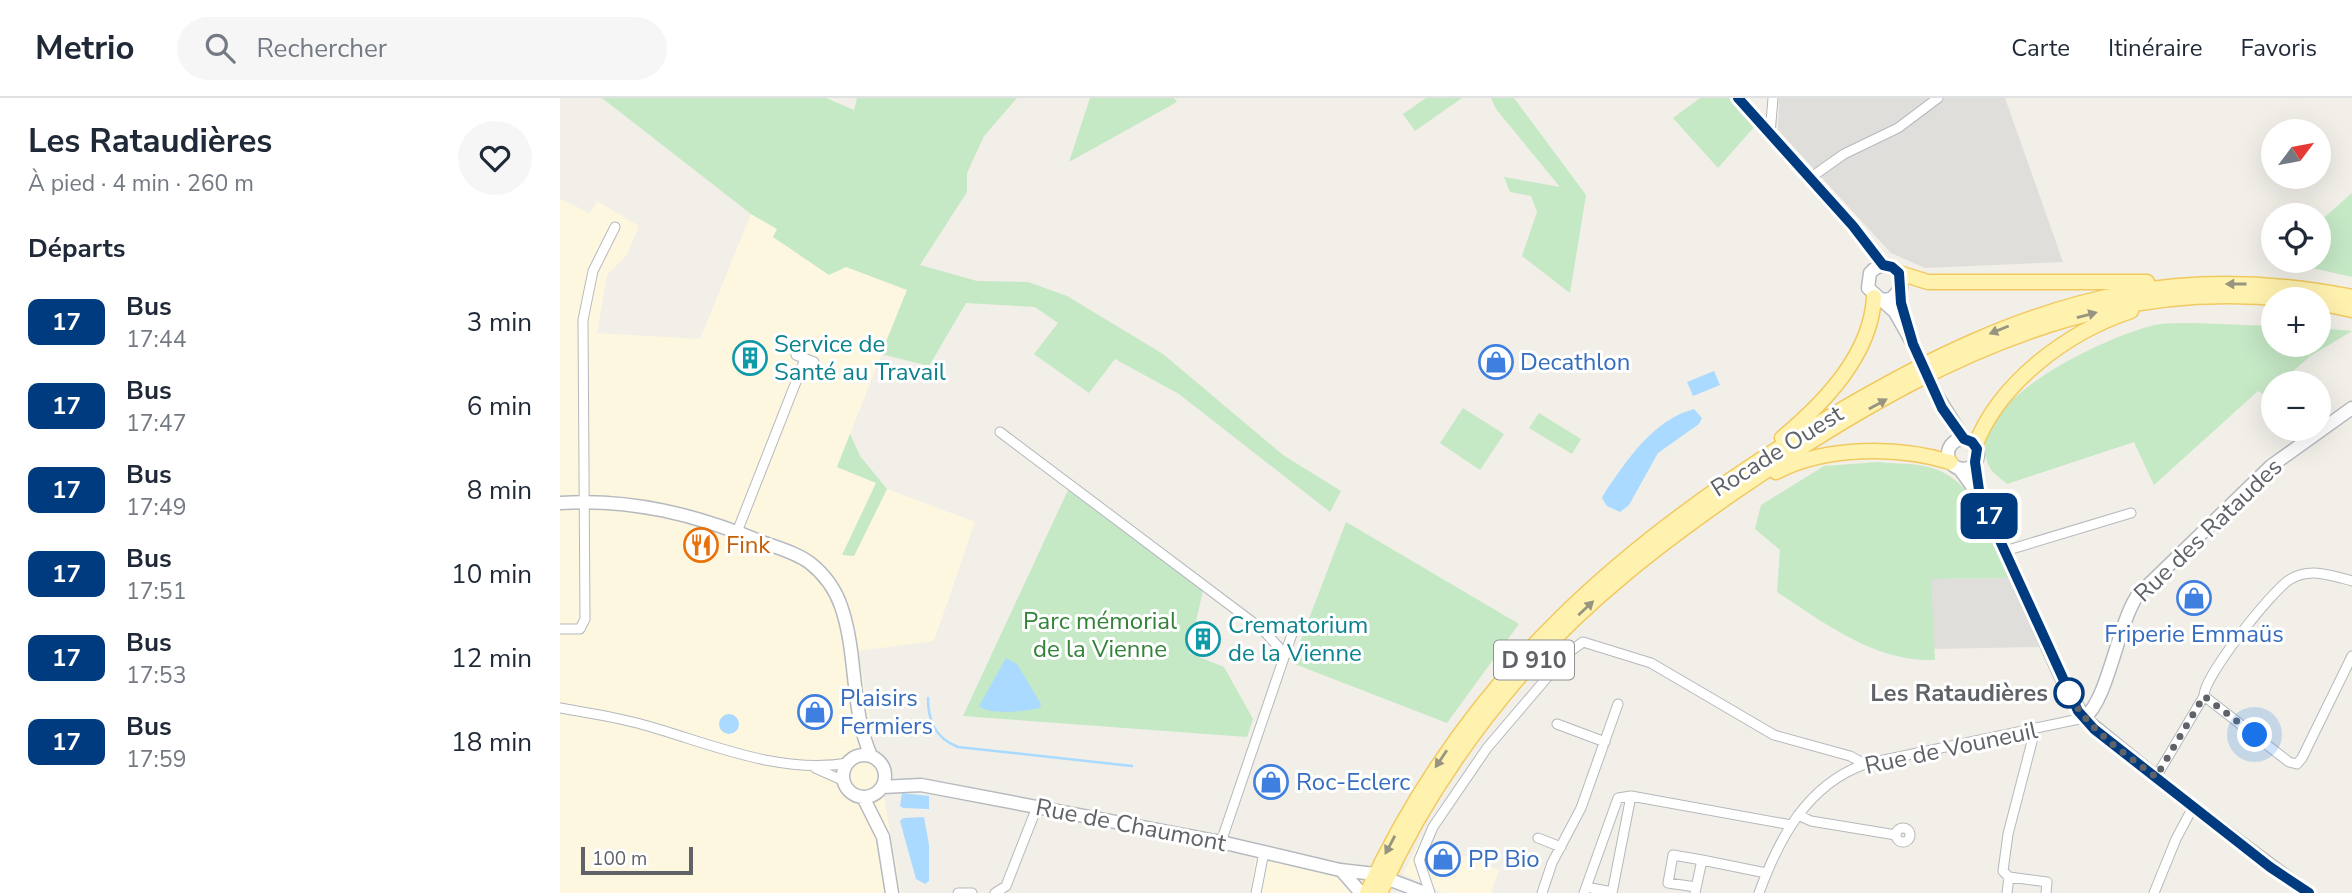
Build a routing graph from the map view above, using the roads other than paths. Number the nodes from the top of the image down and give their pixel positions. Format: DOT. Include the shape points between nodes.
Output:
graph roads {
  1 [pos="1738,98"];
  2 [pos="1773,98"];
  3 [pos="1938,98"];
  4 [pos="1770,134"];
  5 [pos="1810,178"];
  6 [pos="1838,211"];
  7 [pos="615,227"];
  8 [pos="1883,265"];
  9 [pos="1870,273"];
  10 [pos="1899,273"];
  11 [pos="2184,285"];
  12 [pos="1899,292"];
  13 [pos="2206,296"];
  14 [pos="2352,297"];
  15 [pos="1878,298"];
  16 [pos="2261,298"];
  17 [pos="2331,306"];
  18 [pos="2352,310"];
  19 [pos="1913,344"];
  20 [pos="805,359"];
  21 [pos="1942,408"];
  22 [pos="2352,408"];
  23 [pos="1000,432"];
  24 [pos="1969,442"];
  25 [pos="1950,446"];
  26 [pos="1975,462"];
  27 [pos="1955,465"];
  28 [pos="1717,487"];
  29 [pos="1980,497"];
  30 [pos="584,502"];
  31 [pos="560,503"];
  32 [pos="2131,513"];
  33 [pos="737,532"];
  34 [pos="1676,533"];
  35 [pos="2004,551"];
  36 [pos="2352,581"];
  37 [pos="560,629"];
  38 [pos="1292,634"];
  39 [pos="1285,654"];
  40 [pos="2352,656"];
  41 [pos="2204,696"];
  42 [pos="1619,704"];
  43 [pos="560,708"];
  44 [pos="2084,718"];
  45 [pos="1557,724"];
  46 [pos="859,729"];
  47 [pos="2035,730"];
  48 [pos="1605,742"];
  49 [pos="871,756"];
  50 [pos="851,761"];
  51 [pos="1865,764"];
  52 [pos="807,765"];
  53 [pos="884,770"];
  54 [pos="2156,777"];
  55 [pos="844,781"];
  56 [pos="921,785"];
  57 [pos="880,789"];
  58 [pos="1631,796"];
  59 [pos="863,797"];
  60 [pos="1037,807"];
  61 [pos="2193,807"];
  62 [pos="1798,815"];
  63 [pos="1791,825"];
  64 [pos="1896,835"];
  65 [pos="883,837"];
  66 [pos="1538,838"];
  67 [pos="1221,842"];
  68 [pos="1561,847"];
  69 [pos="1264,852"];
  70 [pos="1702,860"];
  71 [pos="1340,870"];
  72 [pos="1766,873"];
  73 [pos="2009,877"];
  74 [pos="1375,886"];
  75 [pos="1585,890"];
  76 [pos="1696,890"];
  77 [pos="1425,892"];
  78 [pos="2049,892"];
  79 [pos="892,893"];
  80 [pos="958,893"];
  81 [pos="972,893"];
  82 [pos="995,893"];
  83 [pos="1256,893"];
  84 [pos="1542,893"];
  85 [pos="1612,893"];
  86 [pos="1759,893"];
  87 [pos="2007,893"];
  88 [pos="2154,893"];
  89 [pos="2308,893"];
  1 -- 4 [label="street"];
  2 -- 4 [label="street"];
  3 -- 5 [label="street" via="1898,128 1844,154"];
  4 -- 5 [label="street" via="1789,163"];
  5 -- 6 [label="street"];
  6 -- 8 [label="street"];
  6 -- 9 [label="street" via="1863,250"];
  7 -- 30 [label="street" via="593,271 584,302"];
  8 -- 9 [label="street"];
  8 -- 10 [label="street"];
  9 -- 15 [label="street" via="1868,288"];
  10 -- 11 [label="main road" via="1928,282"];
  10 -- 12 [label="street"];
  14 -- 11 [label="main road, Rocade Ouest / D 910, one-way" via="2258,284"];
  11 -- 28 [label="main road, Rocade Ouest / D 910, one-way" via="2077,304 1984,337 1848,406"];
  12 -- 15 [label="street" via="1891,299"];
  12 -- 19 [label="street"];
  13 -- 16 [label="main road, Rocade Ouest / D 910"];
  13 -- 24 [label="main road" via="2129,312 2065,344 2031,370"];
  34 -- 13 [label="main road, Rocade Ouest / D 910, one-way" via="1810,443 1966,358 2104,310"];
  15 -- 19 [label="street" via="1895,312"];
  15 -- 28 [label="main road" via="1867,334 1831,391 1784,436"];
  17 -- 18 [label="main road"];
  19 -- 21 [label="street, bridge"];
  20 -- 33 [label="street"];
  21 -- 24 [label="street"];
  21 -- 25 [label="street"];
  22 -- 44 [label="street, Rue des Rataudes" via="2271,466 2137,596 2123,621 2096,705"];
  23 -- 39 [label="street" via="1263,629"];
  24 -- 25 [label="street"];
  24 -- 26 [label="street" via="1977,454"];
  25 -- 27 [label="street"];
  26 -- 27 [label="street" via="1968,467"];
  26 -- 29 [label="street"];
  27 -- 29 [label="street"];
  27 -- 34 [label="main road" via="1924,455 1885,453 1803,462 1770,476"];
  28 -- 74 [label="main road, Rocade Ouest / D 910, one-way" via="1594,583 1519,659 1430,774"];
  29 -- 35 [label="street"];
  30 -- 31 [label="street"];
  30 -- 33 [label="street" via="667,510"];
  30 -- 37 [label="street" via="584,625 575,631"];
  32 -- 35 [label="street"];
  33 -- 46 [label="street" via="805,559 832,586 845,619"];
  74 -- 34 [label="main road, Rocade Ouest / D 910, one-way" via="1447,771 1507,692 1577,617"];
  35 -- 44 [label="street"];
  36 -- 41 [label="street" via="2319,572 2288,580 2220,660"];
  38 -- 39 [label="street"];
  39 -- 67 [label="street"];
  40 -- 41 [label="street" via="2297,764"];
  41 -- 54 [label="street"];
  42 -- 48 [label="street"];
  43 -- 52 [label="street" via="643,724 731,752"];
  44 -- 47 [label="street, Rue de Vouneuil"];
  44 -- 54 [label="street"];
  45 -- 48 [label="street"];
  46 -- 49 [label="street"];
  46 -- 50 [label="street"];
  47 -- 51 [label="street, Rue de Vouneuil"];
  47 -- 73 [label="street" via="2008,834 2003,870"];
  48 -- 68 [label="street"];
  49 -- 50 [label="street"];
  49 -- 53 [label="street"];
  50 -- 52 [label="street"];
  50 -- 55 [label="street"];
  51 -- 62 [label="street, Rue de Vouneuil" via="1826,784"];
  51 -- 77 [label="street" via="1774,736 1651,663 1583,642 1568,653 1487,748 1433,827 1419,860"];
  52 -- 55 [label="street"];
  53 -- 56 [label="street, Rue de Chaumont"];
  53 -- 57 [label="street"];
  54 -- 61 [label="street"];
  55 -- 59 [label="street" via="849,790"];
  56 -- 57 [label="street, Rue de Chaumont"];
  56 -- 60 [label="street, Rue de Chaumont"];
  57 -- 59 [label="street"];
  57 -- 65 [label="street"];
  58 -- 63 [label="street"];
  58 -- 75 [label="street" via="1618,798"];
  58 -- 85 [label="street"];
  59 -- 65 [label="street"];
  60 -- 67 [label="street, Rue de Chaumont"];
  60 -- 82 [label="street" via="1006,886"];
  61 -- 88 [label="street"];
  61 -- 89 [label="street"];
  62 -- 63 [label="street, Rue de Vouneuil"];
  62 -- 64 [label="street"];
  63 -- 72 [label="street, Rue de Vouneuil"];
  65 -- 79 [label="street"];
  66 -- 68 [label="street"];
  67 -- 69 [label="street, Rue de Chaumont"];
  68 -- 84 [label="street"];
  69 -- 71 [label="street, Rue de Chaumont"];
  69 -- 83 [label="street"];
  70 -- 72 [label="street"];
  70 -- 76 [label="street"];
  70 -- 76 [label="street" via="1673,855 1668,883"];
  71 -- 74 [label="street, Rue de Chaumont"];
  71 -- 74 [label="street"];
  72 -- 86 [label="street, Rue de Vouneuil"];
  73 -- 78 [label="street" via="2047,882"];
  73 -- 87 [label="street"];
  74 -- 77 [label="street, Rue de Chaumont"];
  75 -- 85 [label="street"];
  80 -- 81 [label="street"];
}
